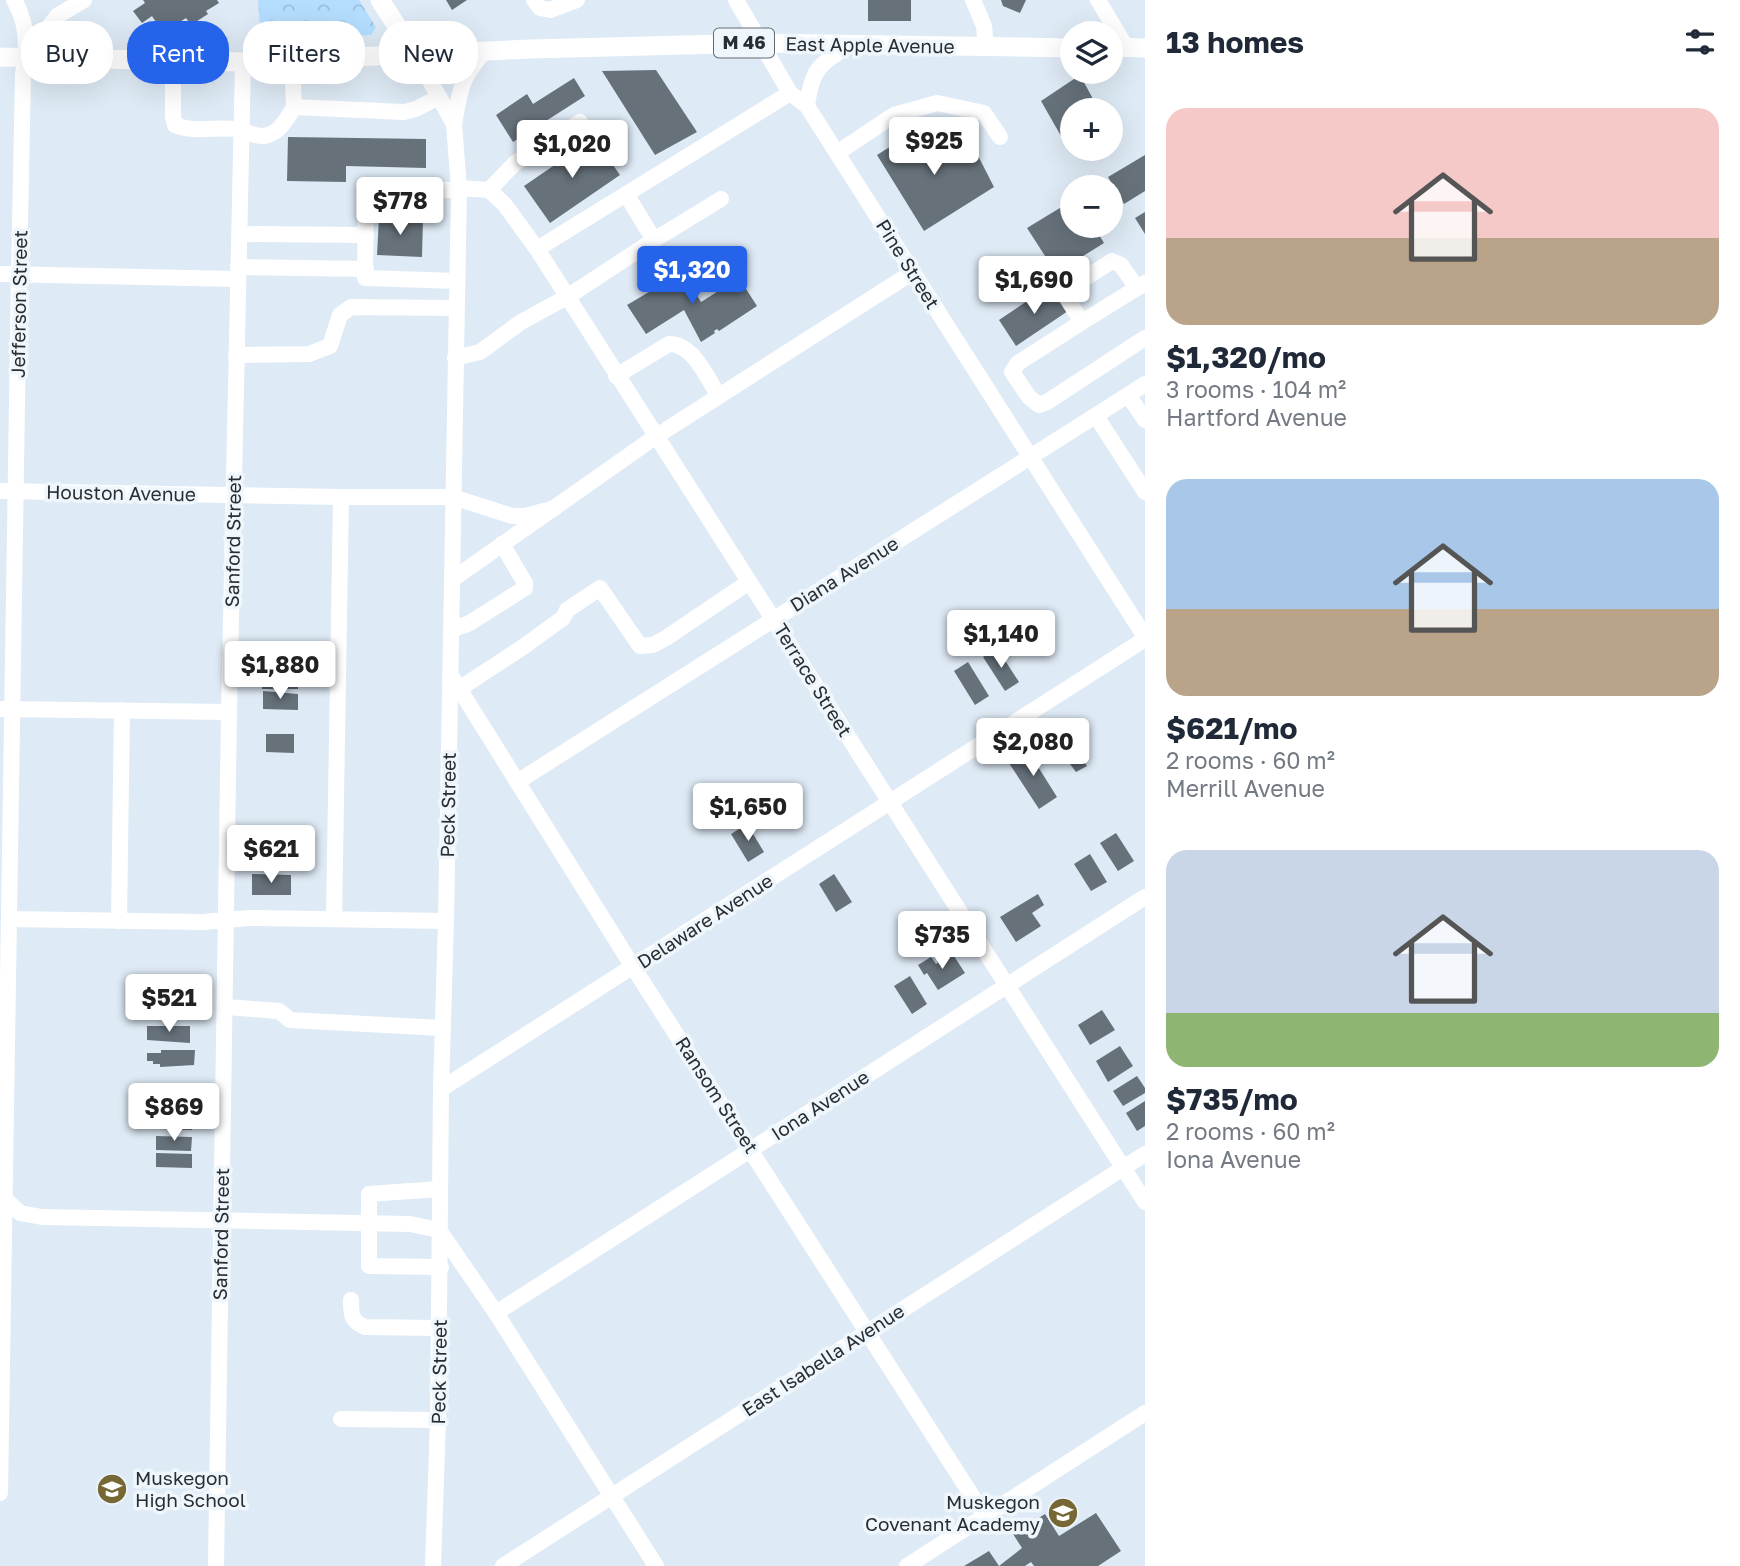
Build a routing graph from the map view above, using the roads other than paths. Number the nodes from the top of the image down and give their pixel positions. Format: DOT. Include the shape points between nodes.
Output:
graph roads {
  1 [pos="14,0"];
  2 [pos="84,0"];
  3 [pos="380,0"];
  4 [pos="534,0"];
  5 [pos="577,0"];
  6 [pos="736,0"];
  7 [pos="973,0"];
  8 [pos="1098,0"];
  9 [pos="23,21"];
  10 [pos="53,21"];
  11 [pos="394,21"];
  12 [pos="761,43"];
  13 [pos="852,44"];
  14 [pos="1127,47"];
  15 [pos="986,48"];
  16 [pos="1060,48"];
  17 [pos="478,51"];
  18 [pos="485,51"];
  19 [pos="0,57"];
  20 [pos="21,58"];
  21 [pos="229,62"];
  22 [pos="243,62"];
  23 [pos="23,84"];
  24 [pos="173,84"];
  25 [pos="293,84"];
  26 [pos="432,84"];
  27 [pos="790,93"];
  28 [pos="439,97"];
  29 [pos="807,106"];
  30 [pos="294,107"];
  31 [pos="579,122"];
  32 [pos="454,124"];
  33 [pos="241,130"];
  34 [pos="1000,137"];
  35 [pos="837,153"];
  36 [pos="459,189"];
  37 [pos="489,190"];
  38 [pos="626,194"];
  39 [pos="721,199"];
  40 [pos="239,234"];
  41 [pos="366,235"];
  42 [pos="654,240"];
  43 [pos="537,249"];
  44 [pos="913,272"];
  45 [pos="238,273"];
  46 [pos="0,274"];
  47 [pos="365,274"];
  48 [pos="19,275"];
  49 [pos="457,281"];
  50 [pos="1141,285"];
  51 [pos="567,297"];
  52 [pos="456,308"];
  53 [pos="1082,322"];
  54 [pos="1145,338"];
  55 [pos="236,355"];
  56 [pos="455,358"];
  57 [pos="617,376"];
  58 [pos="1145,384"];
  59 [pos="1128,395"];
  60 [pos="719,396"];
  61 [pos="1096,416"];
  62 [pos="1145,421"];
  63 [pos="655,437"];
  64 [pos="1029,457"];
  65 [pos="8,491"];
  66 [pos="1145,492"];
  67 [pos="234,495"];
  68 [pos="453,496"];
  69 [pos="341,497"];
  70 [pos="555,508"];
  71 [pos="502,544"];
  72 [pos="453,579"];
  73 [pos="749,582"];
  74 [pos="773,618"];
  75 [pos="452,629"];
  76 [pos="1145,638"];
  77 [pos="450,674"];
  78 [pos="459,689"];
  79 [pos="6,709"];
  80 [pos="122,710"];
  81 [pos="229,712"];
  82 [pos="517,782"];
  83 [pos="890,801"];
  84 [pos="5,835"];
  85 [pos="5,870"];
  86 [pos="1145,897"];
  87 [pos="9,919"];
  88 [pos="334,919"];
  89 [pos="120,921"];
  90 [pos="226,921"];
  91 [pos="446,921"];
  92 [pos="633,967"];
  93 [pos="1007,985"];
  94 [pos="225,1007"];
  95 [pos="442,1028"];
  96 [pos="441,1089"];
  97 [pos="751,1149"];
  98 [pos="1145,1154"];
  99 [pos="1123,1168"];
  100 [pos="439,1189"];
  101 [pos="2,1196"];
  102 [pos="1145,1202"];
  103 [pos="222,1221"];
  104 [pos="370,1224"];
  105 [pos="439,1230"];
  106 [pos="441,1267"];
  107 [pos="1,1290"];
  108 [pos="351,1300"];
  109 [pos="496,1313"];
  110 [pos="439,1328"];
  111 [pos="868,1331"];
  112 [pos="1145,1413"];
  113 [pos="341,1419"];
  114 [pos="438,1420"];
  115 [pos="0,1493"];
  116 [pos="611,1497"];
  117 [pos="985,1516"];
  118 [pos="216,1566"];
  119 [pos="433,1566"];
  120 [pos="503,1566"];
  121 [pos="656,1566"];
  122 [pos="907,1566"];
  1 -- 9 [label="street, Jefferson Street"];
  2 -- 10 [label="street"];
  3 -- 11 [label="main road"];
  4 -- 5 [label="street" via="540,8 550,10"];
  6 -- 12 [label="street, Pine Street"];
  7 -- 15 [label="street" via="984,26"];
  8 -- 14 [label="street"];
  12 -- 13 [label="main road, East Apple Avenue / M 46"];
  12 -- 18 [label="main road, East Apple Avenue / M 46"];
  12 -- 27 [label="street, Pine Street"];
  13 -- 15 [label="main road, East Apple Avenue / M 46"];
  13 -- 29 [label="street" via="817,70"];
  15 -- 16 [label="main road, East Apple Avenue / M 46"];
  17 -- 18 [label="main road, East Apple Avenue / M 46"];
  18 -- 32 [label="street" via="462,83"];
  19 -- 20 [label="main road, M 46"];
  21 -- 22 [label="main road, M 46"];
  22 -- 33 [label="street, Sanford Street"];
  23 -- 48 [label="street, Jefferson Street"];
  24 -- 33 [label="street" via="175,125 186,130"];
  25 -- 30 [label="street"];
  26 -- 28 [label="street, Peck Street"];
  27 -- 29 [label="street, Pine Street"];
  27 -- 38 [label="street"];
  28 -- 30 [label="street" via="404,112"];
  28 -- 32 [label="street, Peck Street"];
  29 -- 35 [label="street, Pine Street"];
  30 -- 33 [label="street" via="269,135"];
  31 -- 37 [label="street" via="515,163"];
  32 -- 36 [label="street, Peck Street"];
  33 -- 40 [label="street, Sanford Street"];
  34 -- 35 [label="street" via="984,113 937,103 894,116"];
  35 -- 44 [label="street, Pine Street"];
  36 -- 37 [label="street"];
  36 -- 41 [label="street" via="366,189"];
  36 -- 49 [label="street, Peck Street"];
  37 -- 43 [label="street, Terrace Street"];
  38 -- 42 [label="street"];
  38 -- 43 [label="street"];
  39 -- 42 [label="street"];
  40 -- 41 [label="street"];
  40 -- 45 [label="street, Sanford Street"];
  41 -- 47 [label="street"];
  42 -- 51 [label="street"];
  43 -- 51 [label="street, Terrace Street"];
  44 -- 60 [label="street"];
  44 -- 64 [label="street, Pine Street"];
  45 -- 47 [label="street"];
  45 -- 48 [label="street"];
  45 -- 55 [label="street, Sanford Street"];
  46 -- 48 [label="street"];
  47 -- 49 [label="street"];
  48 -- 65 [label="street, Jefferson Street"];
  49 -- 52 [label="street, Peck Street"];
  50 -- 53 [label="street"];
  50 -- 53 [label="street" via="1117,262 1108,263 1065,290"];
  51 -- 56 [label="street" via="480,352"];
  51 -- 57 [label="street, Terrace Street"];
  52 -- 55 [label="street" via="351,307 341,315 330,346 309,354"];
  52 -- 56 [label="street, Peck Street"];
  53 -- 54 [label="street" via="1014,366 1012,372 1022,388 1039,405"];
  55 -- 67 [label="street, Sanford Street"];
  56 -- 68 [label="street, Peck Street"];
  57 -- 60 [label="street" via="669,344 678,344 688,349"];
  57 -- 63 [label="street, Terrace Street"];
  58 -- 59 [label="street, Diana Avenue"];
  59 -- 61 [label="street, Diana Avenue"];
  59 -- 62 [label="street"];
  60 -- 63 [label="street"];
  61 -- 64 [label="street, Diana Avenue"];
  61 -- 66 [label="street"];
  63 -- 70 [label="street"];
  63 -- 73 [label="street, Terrace Street"];
  64 -- 74 [label="street, Diana Avenue"];
  64 -- 76 [label="street, Pine Street"];
  65 -- 67 [label="street, Houston Avenue"];
  65 -- 79 [label="street, Jefferson Street"];
  67 -- 69 [label="street, Houston Avenue"];
  67 -- 81 [label="street, Sanford Street"];
  68 -- 69 [label="street, Houston Avenue"];
  68 -- 70 [label="street, Houston Avenue" via="512,516"];
  68 -- 72 [label="street, Peck Street"];
  69 -- 88 [label="street"];
  70 -- 71 [label="street"];
  71 -- 72 [label="street"];
  71 -- 75 [label="street" via="525,588"];
  72 -- 75 [label="street, Peck Street"];
  73 -- 74 [label="street, Terrace Street"];
  73 -- 78 [label="street" via="666,638 640,646 600,588"];
  74 -- 82 [label="street, Diana Avenue"];
  74 -- 83 [label="street, Terrace Street"];
  75 -- 77 [label="street, Peck Street"];
  76 -- 83 [label="street, Delaware Avenue"];
  77 -- 78 [label="street, Ransom Street"];
  77 -- 91 [label="street, Peck Street"];
  78 -- 82 [label="street, Ransom Street"];
  79 -- 80 [label="street"];
  79 -- 84 [label="street, Jefferson Street"];
  80 -- 81 [label="street"];
  80 -- 89 [label="street"];
  81 -- 90 [label="street, Sanford Street"];
  82 -- 92 [label="street, Ransom Street"];
  83 -- 92 [label="street, Delaware Avenue"];
  83 -- 93 [label="street, Terrace Street"];
  84 -- 85 [label="street, Jefferson Street"];
  85 -- 87 [label="street, Jefferson Street"];
  86 -- 93 [label="street, Iona Avenue"];
  87 -- 89 [label="street"];
  87 -- 101 [label="street, Jefferson Street"];
  88 -- 90 [label="street"];
  88 -- 91 [label="street"];
  89 -- 90 [label="street"];
  90 -- 94 [label="street, Sanford Street"];
  91 -- 95 [label="street, Peck Street"];
  92 -- 96 [label="street, Delaware Avenue"];
  92 -- 97 [label="street, Ransom Street"];
  93 -- 97 [label="street, Iona Avenue"];
  93 -- 99 [label="street, Terrace Street"];
  94 -- 95 [label="street" via="279,1011 290,1020"];
  94 -- 103 [label="street, Sanford Street"];
  95 -- 96 [label="street, Peck Street"];
  96 -- 100 [label="street, Peck Street"];
  97 -- 109 [label="street, Iona Avenue"];
  97 -- 111 [label="street, Ransom Street"];
  98 -- 99 [label="street, East Isabella Avenue"];
  99 -- 102 [label="street, Terrace Street"];
  99 -- 111 [label="street, East Isabella Avenue"];
  100 -- 104 [label="street" via="369,1194"];
  100 -- 105 [label="street, Peck Street"];
  101 -- 103 [label="street" via="20,1213 42,1217"];
  101 -- 107 [label="street, Jefferson Street"];
  103 -- 104 [label="street"];
  103 -- 118 [label="street, Sanford Street"];
  104 -- 105 [label="street"];
  104 -- 106 [label="street" via="369,1266"];
  105 -- 106 [label="street, Peck Street"];
  105 -- 109 [label="street"];
  106 -- 110 [label="street, Peck Street"];
  107 -- 115 [label="street, Jefferson Street"];
  108 -- 110 [label="street" via="351,1318 365,1327"];
  109 -- 116 [label="street"];
  110 -- 114 [label="street, Peck Street"];
  111 -- 116 [label="street, East Isabella Avenue"];
  111 -- 117 [label="street, Ransom Street"];
  112 -- 117 [label="street"];
  113 -- 114 [label="street"];
  114 -- 119 [label="street, Peck Street"];
  116 -- 120 [label="street, East Isabella Avenue"];
  116 -- 121 [label="street"];
  117 -- 122 [label="street"];
}
